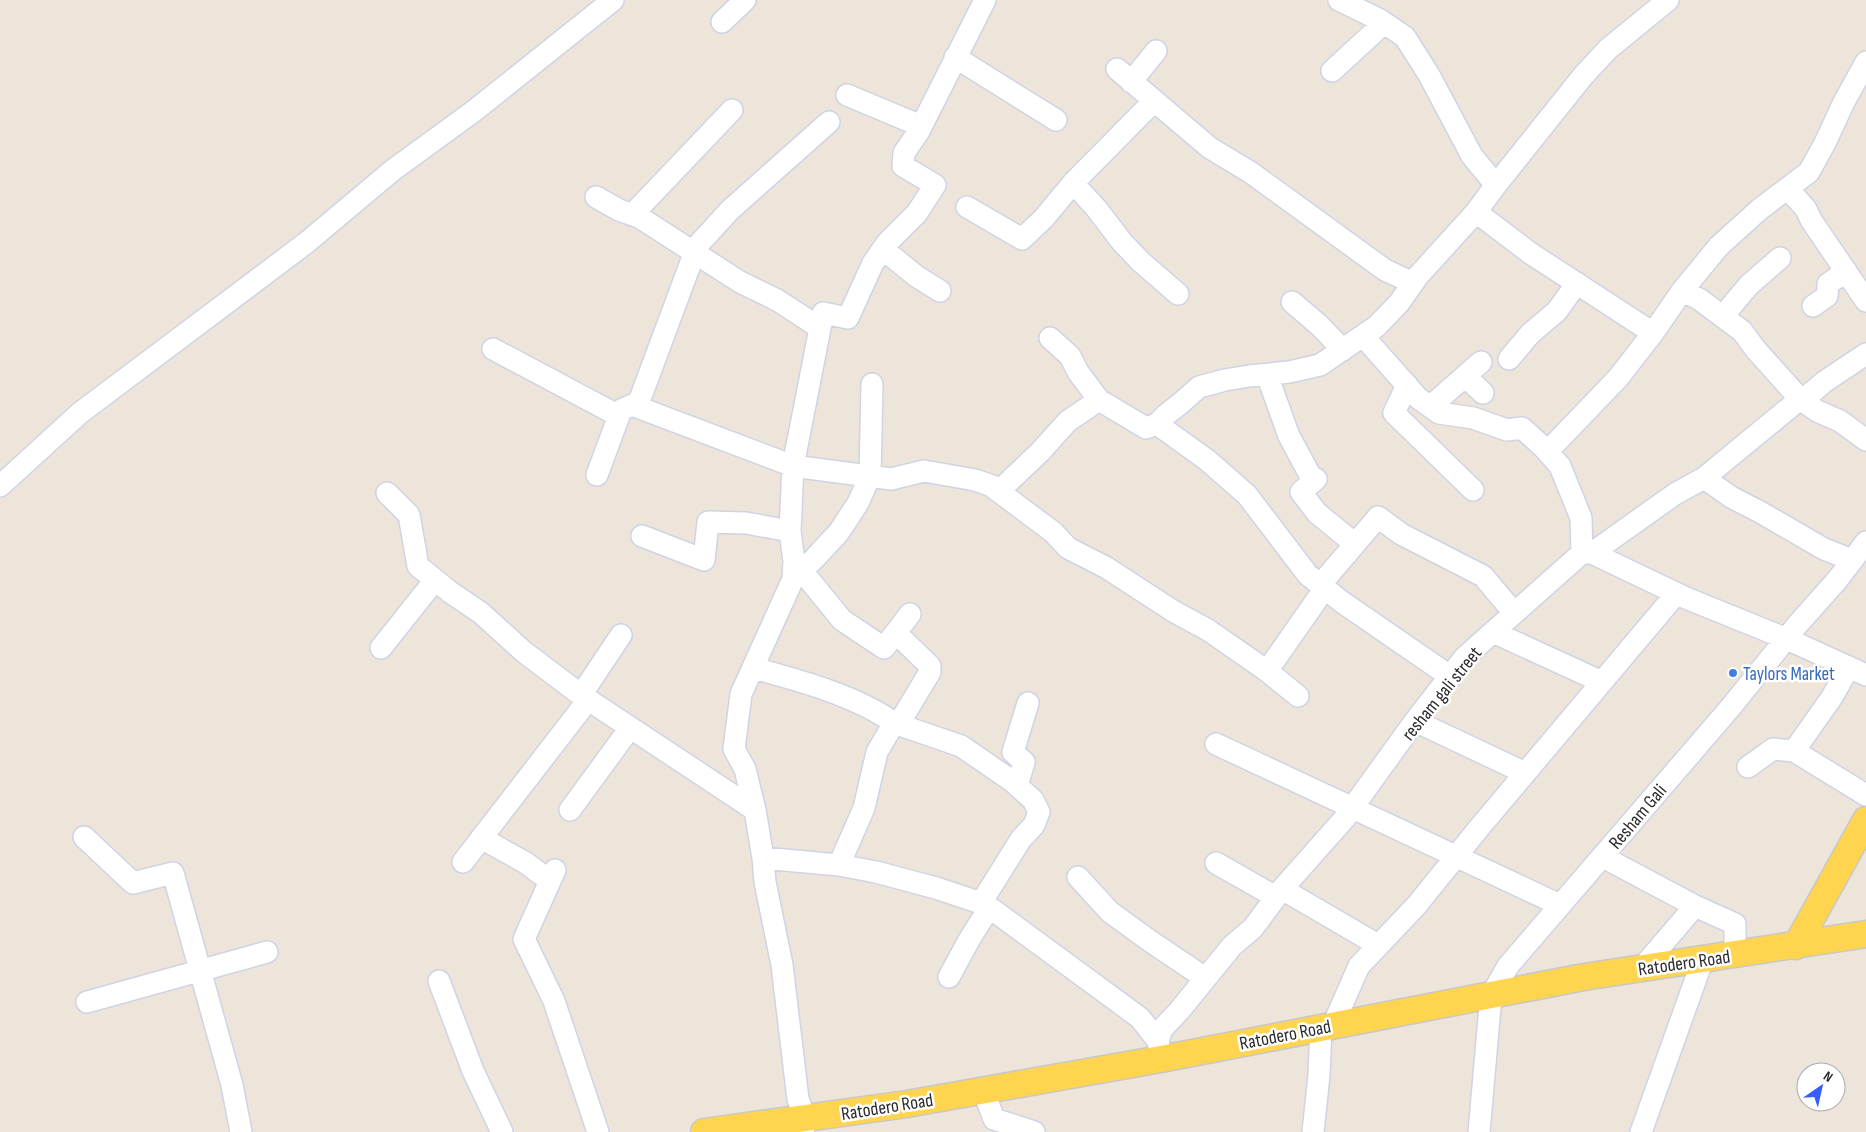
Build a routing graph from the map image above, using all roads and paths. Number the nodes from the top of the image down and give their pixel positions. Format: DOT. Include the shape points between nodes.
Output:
graph roads {
  1 [pos="614,0"];
  2 [pos="745,0"];
  3 [pos="985,0"];
  4 [pos="1339,0"];
  5 [pos="1668,0"];
  6 [pos="722,22"];
  7 [pos="1384,23"];
  8 [pos="1156,51"];
  9 [pos="955,57"];
  10 [pos="1866,62"];
  11 [pos="1332,71"];
  12 [pos="847,95"];
  13 [pos="1154,101"];
  14 [pos="732,110"];
  15 [pos="1056,120"];
  16 [pos="829,122"];
  17 [pos="921,126"];
  18 [pos="1073,183"];
  19 [pos="1496,184"];
  20 [pos="1788,189"];
  21 [pos="596,197"];
  22 [pos="967,207"];
  23 [pos="1476,212"];
  24 [pos="632,215"];
  25 [pos="883,249"];
  26 [pos="694,253"];
  27 [pos="1780,258"];
  28 [pos="1846,271"];
  29 [pos="1413,283"];
  30 [pos="1577,283"];
  31 [pos="940,291"];
  32 [pos="1682,291"];
  33 [pos="1178,294"];
  34 [pos="1866,301"];
  35 [pos="1292,302"];
  36 [pos="1813,306"];
  37 [pos="1723,316"];
  38 [pos="820,328"];
  39 [pos="1653,333"];
  40 [pos="1363,336"];
  41 [pos="1050,338"];
  42 [pos="493,349"];
  43 [pos="1342,350"];
  44 [pos="1866,354"];
  45 [pos="1509,359"];
  46 [pos="1481,362"];
  47 [pos="1267,375"];
  48 [pos="1465,376"];
  49 [pos="872,384"];
  50 [pos="1407,385"];
  51 [pos="1483,393"];
  52 [pos="1800,399"];
  53 [pos="1099,400"];
  54 [pos="1431,406"];
  55 [pos="628,412"];
  56 [pos="1157,424"];
  57 [pos="1866,440"];
  58 [pos="1548,452"];
  59 [pos="793,466"];
  60 [pos="597,475"];
  61 [pos="870,476"];
  62 [pos="1704,478"];
  63 [pos="0,486"];
  64 [pos="990,486"];
  65 [pos="1473,490"];
  66 [pos="387,493"];
  67 [pos="790,530"];
  68 [pos="642,536"];
  69 [pos="1866,542"];
  70 [pos="1355,544"];
  71 [pos="1587,553"];
  72 [pos="1852,560"];
  73 [pos="797,575"];
  74 [pos="435,580"];
  75 [pos="1323,587"];
  76 [pos="1676,594"];
  77 [pos="1514,613"];
  78 [pos="910,614"];
  79 [pos="1492,632"];
  80 [pos="896,633"];
  81 [pos="621,635"];
  82 [pos="1787,639"];
  83 [pos="381,648"];
  84 [pos="753,668"];
  85 [pos="1267,671"];
  86 [pos="1858,671"];
  87 [pos="1451,677"];
  88 [pos="1602,682"];
  89 [pos="1298,696"];
  90 [pos="584,698"];
  91 [pos="1028,703"];
  92 [pos="1415,721"];
  93 [pos="896,724"];
  94 [pos="630,728"];
  95 [pos="1216,744"];
  96 [pos="1794,751"];
  97 [pos="1748,767"];
  98 [pos="1526,773"];
  99 [pos="1018,786"];
  100 [pos="1866,795"];
  101 [pos="1352,808"];
  102 [pos="570,810"];
  103 [pos="755,810"];
  104 [pos="1866,820"];
  105 [pos="84,837"];
  106 [pos="481,838"];
  107 [pos="1456,856"];
  108 [pos="1603,857"];
  109 [pos="763,858"];
  110 [pos="463,862"];
  111 [pos="1216,863"];
  112 [pos="838,865"];
  113 [pos="1078,877"];
  114 [pos="1279,893"];
  115 [pos="1560,905"];
  116 [pos="985,906"];
  117 [pos="1695,906"];
  118 [pos="1866,934"];
  119 [pos="1378,945"];
  120 [pos="1796,946"];
  121 [pos="267,952"];
  122 [pos="1735,954"];
  123 [pos="1703,959"];
  124 [pos="1642,968"];
  125 [pos="201,971"];
  126 [pos="949,977"];
  127 [pos="1206,978"];
  128 [pos="439,981"];
  129 [pos="1491,996"];
  130 [pos="87,1002"];
  131 [pos="1327,1026"];
  132 [pos="1160,1050"];
  133 [pos="983,1090"];
  134 [pos="804,1125"];
  135 [pos="241,1132"];
  136 [pos="502,1132"];
  137 [pos="598,1132"];
  138 [pos="704,1132"];
  139 [pos="1034,1132"];
  140 [pos="1313,1132"];
  141 [pos="1479,1132"];
  142 [pos="1641,1132"];
  1 -- 63 [label="street" via="474,111 393,170 306,242 80,413"];
  2 -- 6 [label="street"];
  3 -- 9 [label="street"];
  4 -- 7 [label="street"];
  5 -- 19 [label="street" via="1608,49"];
  7 -- 11 [label="street"];
  7 -- 19 [label="street" via="1405,37 1472,156"];
  8 -- 13 [label="street" via="1124,76"];
  9 -- 15 [label="street"];
  9 -- 17 [label="street"];
  10 -- 20 [label="street" via="1809,172"];
  12 -- 17 [label="street"];
  13 -- 18 [label="street"];
  13 -- 29 [label="street" via="1210,148 1250,172 1385,270"];
  14 -- 24 [label="street"];
  16 -- 26 [label="street" via="730,210"];
  17 -- 25 [label="street" via="904,153 903,166 935,185 917,213"];
  18 -- 22 [label="street" via="1022,239"];
  18 -- 33 [label="street" via="1140,262"];
  19 -- 23 [label="street"];
  20 -- 28 [label="street" via="1806,209"];
  20 -- 32 [label="street" via="1719,246"];
  21 -- 24 [label="street"];
  23 -- 29 [label="street"];
  23 -- 30 [label="street"];
  24 -- 26 [label="street"];
  25 -- 31 [label="street"];
  25 -- 38 [label="street" via="873,263 848,318 823,313"];
  26 -- 38 [label="street"];
  26 -- 55 [label="street"];
  27 -- 37 [label="street" via="1749,284"];
  28 -- 34 [label="street"];
  28 -- 36 [label="street" via="1828,284 1827,296"];
  29 -- 40 [label="street" via="1399,303"];
  30 -- 39 [label="street"];
  30 -- 45 [label="street" via="1557,311 1530,334"];
  32 -- 37 [label="street"];
  32 -- 39 [label="street"];
  35 -- 43 [label="street"];
  37 -- 52 [label="street" via="1742,331"];
  38 -- 59 [label="street"];
  39 -- 58 [label="street" via="1618,378"];
  40 -- 43 [label="street"];
  40 -- 50 [label="street"];
  41 -- 53 [label="street" via="1070,356"];
  42 -- 55 [label="street"];
  43 -- 47 [label="street" via="1320,365"];
  44 -- 52 [label="street, resham gali street"];
  46 -- 48 [label="street"];
  47 -- 56 [label="street" via="1199,387"];
  47 -- 70 [label="street" via="1289,436 1311,476 1316,479 1301,492 1317,513"];
  48 -- 51 [label="street"];
  48 -- 54 [label="street"];
  49 -- 61 [label="street"];
  50 -- 54 [label="street" via="1418,398"];
  50 -- 65 [label="street" via="1394,413"];
  52 -- 57 [label="street"];
  52 -- 62 [label="street, resham gali street"];
  53 -- 56 [label="street" via="1146,428"];
  53 -- 64 [label="street" via="1068,421 1001,489"];
  54 -- 58 [label="street" via="1439,413 1473,418 1507,430 1522,428"];
  55 -- 59 [label="street"];
  55 -- 60 [label="street"];
  56 -- 75 [label="street" via="1247,494 1301,567"];
  58 -- 71 [label="street" via="1560,466 1581,518"];
  59 -- 61 [label="street"];
  59 -- 67 [label="street"];
  61 -- 64 [label="street" via="891,479 924,471 960,476"];
  61 -- 73 [label="street" via="858,503 839,532"];
  62 -- 71 [label="street, resham gali street"];
  62 -- 72 [label="street" via="1731,497 1824,549"];
  64 -- 85 [label="street" via="1047,527 1068,548 1208,630"];
  66 -- 74 [label="street" via="409,515 418,566"];
  67 -- 68 [label="street" via="746,523 708,522 704,560"];
  67 -- 73 [label="street"];
  69 -- 72 [label="street, Resham Gali"];
  70 -- 75 [label="street"];
  70 -- 77 [label="street" via="1378,517 1401,534 1484,576"];
  71 -- 76 [label="street"];
  71 -- 77 [label="street, resham gali street"];
  72 -- 82 [label="street, Resham Gali"];
  73 -- 80 [label="street" via="842,620 879,646 884,648"];
  73 -- 84 [label="street"];
  74 -- 83 [label="street"];
  74 -- 90 [label="street"];
  75 -- 85 [label="street"];
  75 -- 87 [label="street"];
  76 -- 82 [label="street"];
  76 -- 88 [label="street"];
  77 -- 79 [label="street, resham gali street"];
  78 -- 80 [label="street"];
  79 -- 87 [label="street, resham gali street" via="1465,657"];
  79 -- 88 [label="street"];
  80 -- 93 [label="street" via="930,666 930,672"];
  81 -- 90 [label="street"];
  82 -- 86 [label="street"];
  82 -- 108 [label="street, Resham Gali"];
  84 -- 93 [label="street" via="828,691"];
  84 -- 103 [label="street" via="741,694 734,749 744,769"];
  85 -- 89 [label="street"];
  86 -- 96 [label="street" via="1832,697"];
  87 -- 92 [label="street, resham gali street"];
  88 -- 98 [label="street"];
  90 -- 94 [label="street"];
  90 -- 106 [label="street"];
  91 -- 99 [label="street" via="1013,752 1024,762"];
  92 -- 98 [label="street"];
  92 -- 101 [label="street, resham gali street"];
  93 -- 99 [label="street" via="961,746"];
  93 -- 112 [label="street" via="877,752 864,808"];
  94 -- 102 [label="street"];
  94 -- 103 [label="street"];
  95 -- 101 [label="street"];
  96 -- 97 [label="street" via="1773,749"];
  96 -- 100 [label="street"];
  98 -- 107 [label="street"];
  99 -- 116 [label="street" via="1033,800 1038,812 1034,825 1003,867"];
  101 -- 107 [label="street"];
  101 -- 114 [label="street, resham gali street"];
  103 -- 109 [label="street"];
  104 -- 120 [label="main road"];
  105 -- 125 [label="street" via="133,883 173,873"];
  106 -- 110 [label="street"];
  106 -- 137 [label="street" via="552,876 524,939 554,1001"];
  107 -- 115 [label="street"];
  107 -- 119 [label="street" via="1416,906"];
  108 -- 115 [label="street, Resham Gali"];
  108 -- 117 [label="street"];
  109 -- 112 [label="street"];
  109 -- 134 [label="street" via="782,965"];
  111 -- 114 [label="street"];
  112 -- 116 [label="street" via="936,888"];
  113 -- 127 [label="street" via="1110,912"];
  114 -- 119 [label="street"];
  114 -- 127 [label="street, resham gali street" via="1253,928 1232,946"];
  115 -- 129 [label="street, Resham Gali" via="1508,966"];
  116 -- 126 [label="street"];
  116 -- 132 [label="street" via="1140,1018"];
  117 -- 122 [label="street" via="1736,924"];
  117 -- 124 [label="street"];
  118 -- 120 [label="main road, Ratodero Road"];
  119 -- 131 [label="street" via="1359,966"];
  120 -- 122 [label="main road, Ratodero Road"];
  121 -- 125 [label="street"];
  122 -- 123 [label="main road, Ratodero Road"];
  123 -- 124 [label="main road, Ratodero Road"];
  123 -- 142 [label="street"];
  124 -- 129 [label="main road, Ratodero Road"];
  125 -- 130 [label="street"];
  125 -- 135 [label="street" via="232,1085"];
  127 -- 132 [label="street, resham gali street" via="1162,1028"];
  128 -- 136 [label="street" via="473,1070"];
  129 -- 131 [label="main road, Ratodero Road"];
  129 -- 141 [label="street"];
  131 -- 132 [label="main road, Ratodero Road"];
  131 -- 140 [label="street"];
  132 -- 133 [label="main road, Ratodero Road"];
  133 -- 134 [label="main road, Ratodero Road"];
  133 -- 139 [label="street" via="994,1119"];
  134 -- 138 [label="main road, Ratodero Road"];
}
